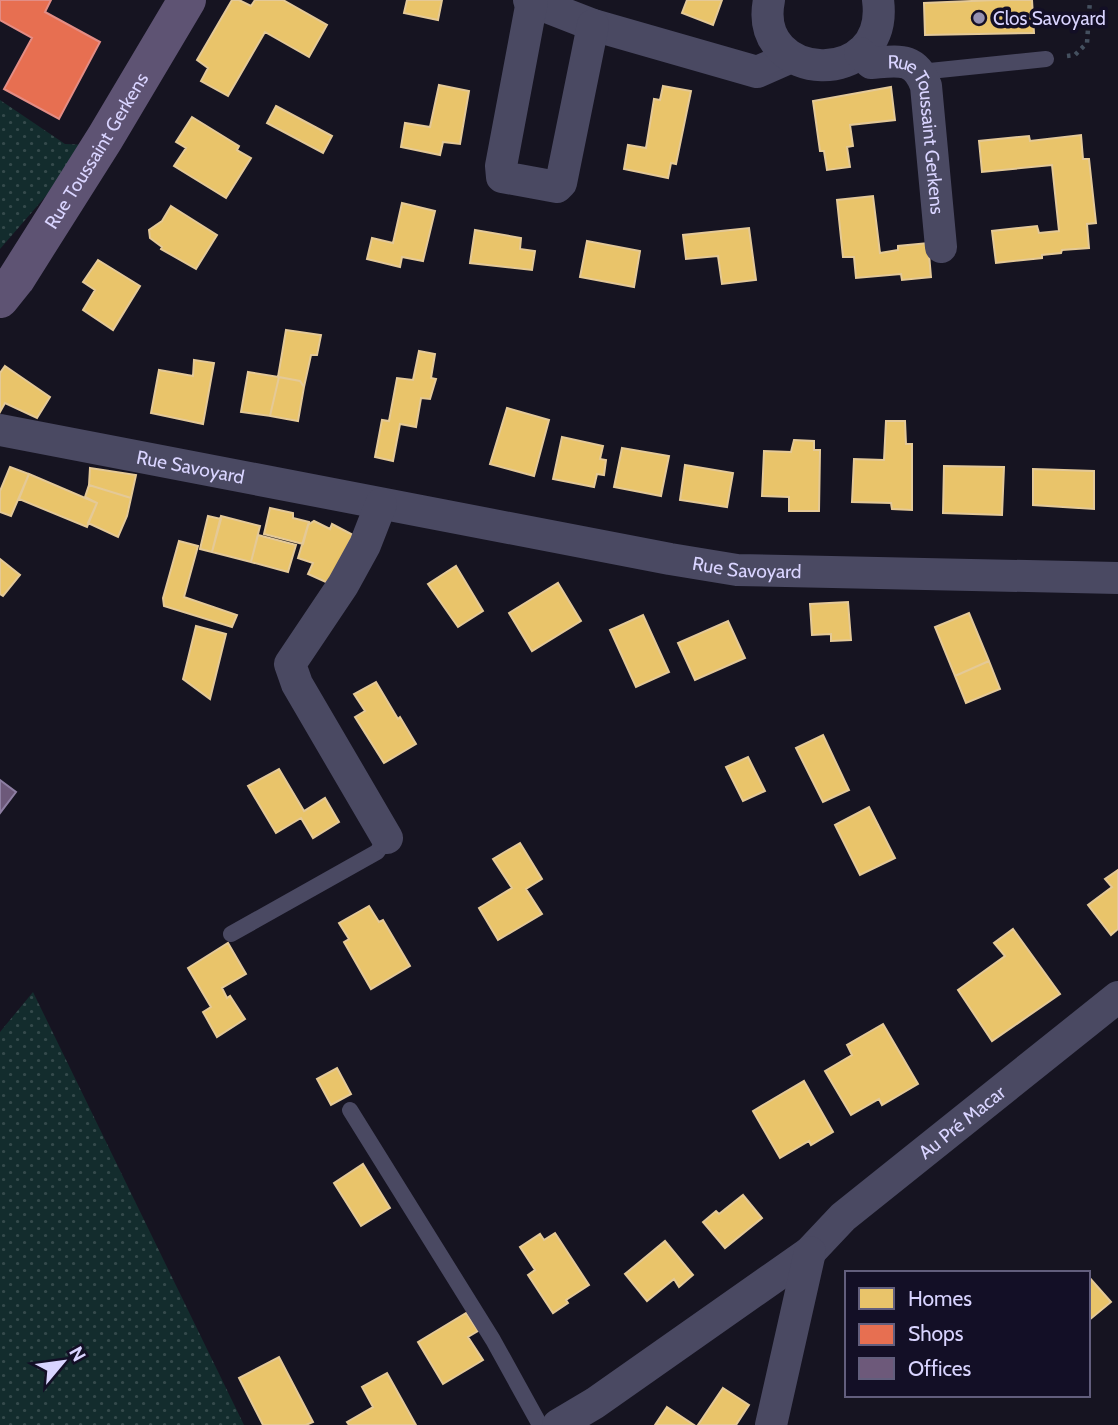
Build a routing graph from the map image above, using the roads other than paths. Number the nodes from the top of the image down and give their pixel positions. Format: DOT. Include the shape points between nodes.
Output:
graph roads {
  1 [pos="187,0"];
  2 [pos="769,0"];
  3 [pos="878,0"];
  4 [pos="531,1"];
  5 [pos="593,25"];
  6 [pos="860,53"];
  7 [pos="791,57"];
  8 [pos="1046,59"];
  9 [pos="920,72"];
  10 [pos="941,247"];
  11 [pos="0,299"];
  12 [pos="0,430"];
  13 [pos="382,504"];
  14 [pos="1118,578"];
  15 [pos="387,838"];
  16 [pos="231,934"];
  17 [pos="1118,997"];
  18 [pos="350,1110"];
  19 [pos="810,1252"];
  20 [pos="540,1425"];
  21 [pos="558,1425"];
  22 [pos="771,1425"];
  1 -- 11 [label="main road, Rue Toussaint Gerkens"];
  2 -- 7 [label="street" via="769,27"];
  3 -- 6 [label="street, Rue Toussaint Gerkens" via="878,21"];
  4 -- 5 [label="street"];
  4 -- 5 [label="street" via="502,177 556,187 561,183"];
  5 -- 7 [label="street" via="757,72"];
  6 -- 7 [label="street, Rue Toussaint Gerkens" via="827,67"];
  6 -- 9 [label="street, Rue Toussaint Gerkens" via="871,63 904,61"];
  8 -- 9 [label="lane"];
  9 -- 10 [label="street, Rue Toussaint Gerkens" via="926,86"];
  12 -- 13 [label="street, Rue Savoyard"];
  13 -- 14 [label="street, Rue Savoyard" via="737,570"];
  13 -- 15 [label="street" via="343,585 290,664 297,684"];
  15 -- 16 [label="lane" via="377,852"];
  17 -- 19 [label="street, Au Pré Macar" via="843,1217"];
  18 -- 20 [label="lane" via="493,1340"];
  19 -- 21 [label="street, Au Pré Macar"];
  19 -- 22 [label="street"];
}
